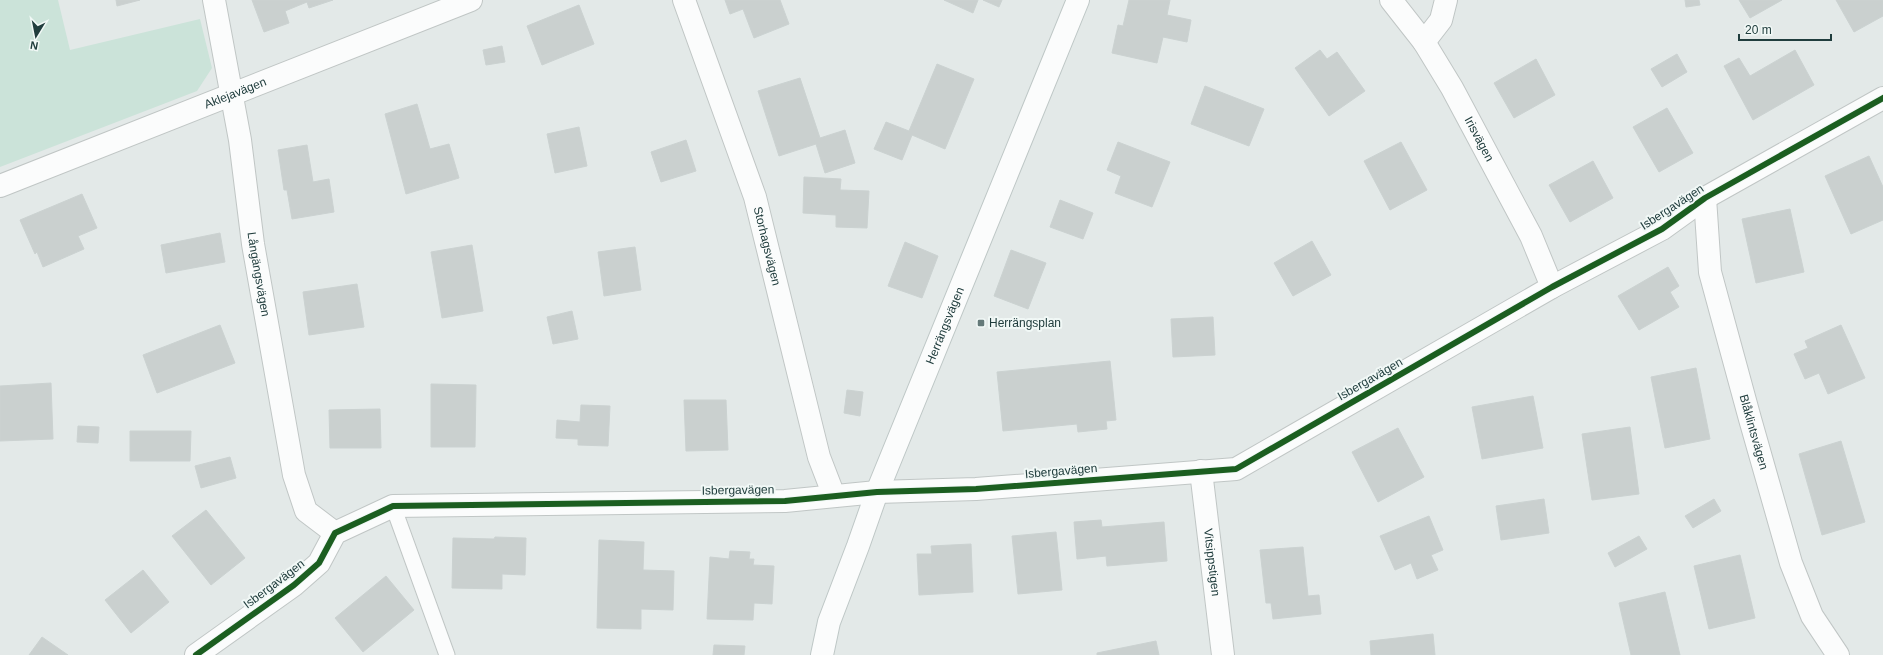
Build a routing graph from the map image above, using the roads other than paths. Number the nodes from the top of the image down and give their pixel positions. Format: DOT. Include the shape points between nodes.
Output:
graph roads {
  1 [pos="214,0"];
  2 [pos="471,0"];
  3 [pos="684,0"];
  4 [pos="1078,0"];
  5 [pos="1391,0"];
  6 [pos="1446,0"];
  7 [pos="1424,42"];
  8 [pos="231,94"];
  9 [pos="1883,98"];
  10 [pos="0,186"];
  11 [pos="1705,198"];
  12 [pos="1552,287"];
  13 [pos="1201,471"];
  14 [pos="877,492"];
  15 [pos="834,496"];
  16 [pos="393,506"];
  17 [pos="335,533"];
  18 [pos="196,655"];
  19 [pos="447,655"];
  20 [pos="822,655"];
  21 [pos="1223,655"];
  22 [pos="1838,655"];
  1 -- 8 [label="street, Långängsvägen"];
  2 -- 8 [label="street, Aklejavägen"];
  3 -- 15 [label="street, Storhagsvägen" via="755,197 819,457"];
  4 -- 14 [label="street, Herrängsvägen"];
  5 -- 7 [label="street, Irisvägen"];
  6 -- 7 [label="street" via="1441,20"];
  7 -- 12 [label="street, Irisvägen" via="1452,88 1528,229"];
  8 -- 10 [label="street, Aklejavägen"];
  8 -- 17 [label="street, Långängsvägen" via="240,140 253,244 294,475 306,510"];
  9 -- 11 [label="street, Isbergavägen"];
  11 -- 12 [label="street, Isbergavägen" via="1662,229"];
  11 -- 22 [label="street, Blåklintsvägen" via="1710,272 1789,555 1812,616"];
  12 -- 13 [label="street, Isbergavägen" via="1236,469"];
  13 -- 14 [label="street, Isbergavägen" via="976,489"];
  13 -- 21 [label="street, Vitsippstigen"];
  14 -- 15 [label="street, Isbergavägen"];
  14 -- 20 [label="street, Herrängsvägen" via="828,622"];
  15 -- 16 [label="street, Isbergavägen" via="785,501"];
  16 -- 17 [label="street, Isbergavägen"];
  16 -- 19 [label="lane"];
  17 -- 18 [label="street, Isbergavägen" via="319,563 294,585"];
}
